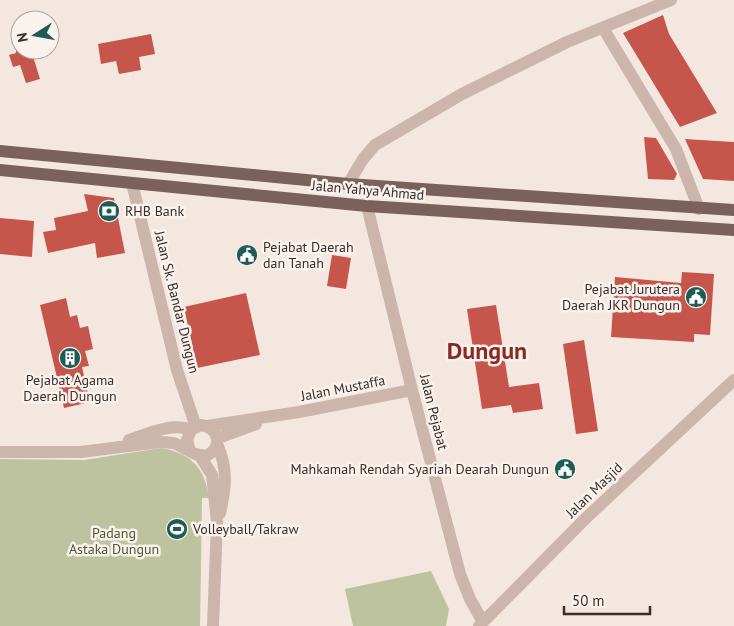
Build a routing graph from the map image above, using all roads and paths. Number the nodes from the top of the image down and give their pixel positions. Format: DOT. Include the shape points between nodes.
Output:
graph roads {
  1 [pos="671,0"];
  2 [pos="603,28"];
  3 [pos="0,151"];
  4 [pos="0,170"];
  5 [pos="132,183"];
  6 [pos="348,184"];
  7 [pos="367,206"];
  8 [pos="699,209"];
  9 [pos="734,210"];
  10 [pos="734,230"];
  11 [pos="734,380"];
  12 [pos="412,390"];
  13 [pos="279,416"];
  14 [pos="198,427"];
  15 [pos="218,441"];
  16 [pos="0,452"];
  17 [pos="88,452"];
  18 [pos="195,453"];
  19 [pos="217,522"];
  20 [pos="481,624"];
  21 [pos="213,626"];
  1 -- 2 [label="street"];
  2 -- 6 [label="street" via="567,42 462,94 383,140 369,151"];
  2 -- 8 [label="street" via="676,149"];
  3 -- 6 [label="main road, Jalan Yahya Ahmad"];
  4 -- 5 [label="main road, Jalan Yahya Ahmad"];
  5 -- 7 [label="main road, Jalan Yahya Ahmad"];
  5 -- 14 [label="street, Jalan Sk. Bandar Dungun" via="177,370"];
  6 -- 8 [label="main road, Jalan Yahya Ahmad"];
  7 -- 10 [label="main road, Jalan Yahya Ahmad"];
  7 -- 12 [label="street, Jalan Pejabat"];
  8 -- 9 [label="main road, Jalan Yahya Ahmad"];
  11 -- 20 [label="street, Jalan Masjid" via="588,517"];
  12 -- 13 [label="street, Jalan Mustaffa"];
  12 -- 20 [label="street, Jalan Pejabat" via="460,574"];
  13 -- 14 [label="street, Jalan Mustaffa"];
  13 -- 15 [label="street, Jalan Mustaffa"];
  14 -- 15 [label="street" via="212,429"];
  14 -- 17 [label="street, Jalan Mustaffa" via="174,427"];
  14 -- 18 [label="street" via="187,440"];
  15 -- 18 [label="street" via="211,454"];
  15 -- 19 [label="street" via="226,480"];
  16 -- 17 [label="street, Jalan Mustaffa"];
  17 -- 18 [label="street, Jalan Mustaffa" via="160,442 174,443"];
  18 -- 19 [label="street" via="212,475"];
  19 -- 21 [label="street"];
}
